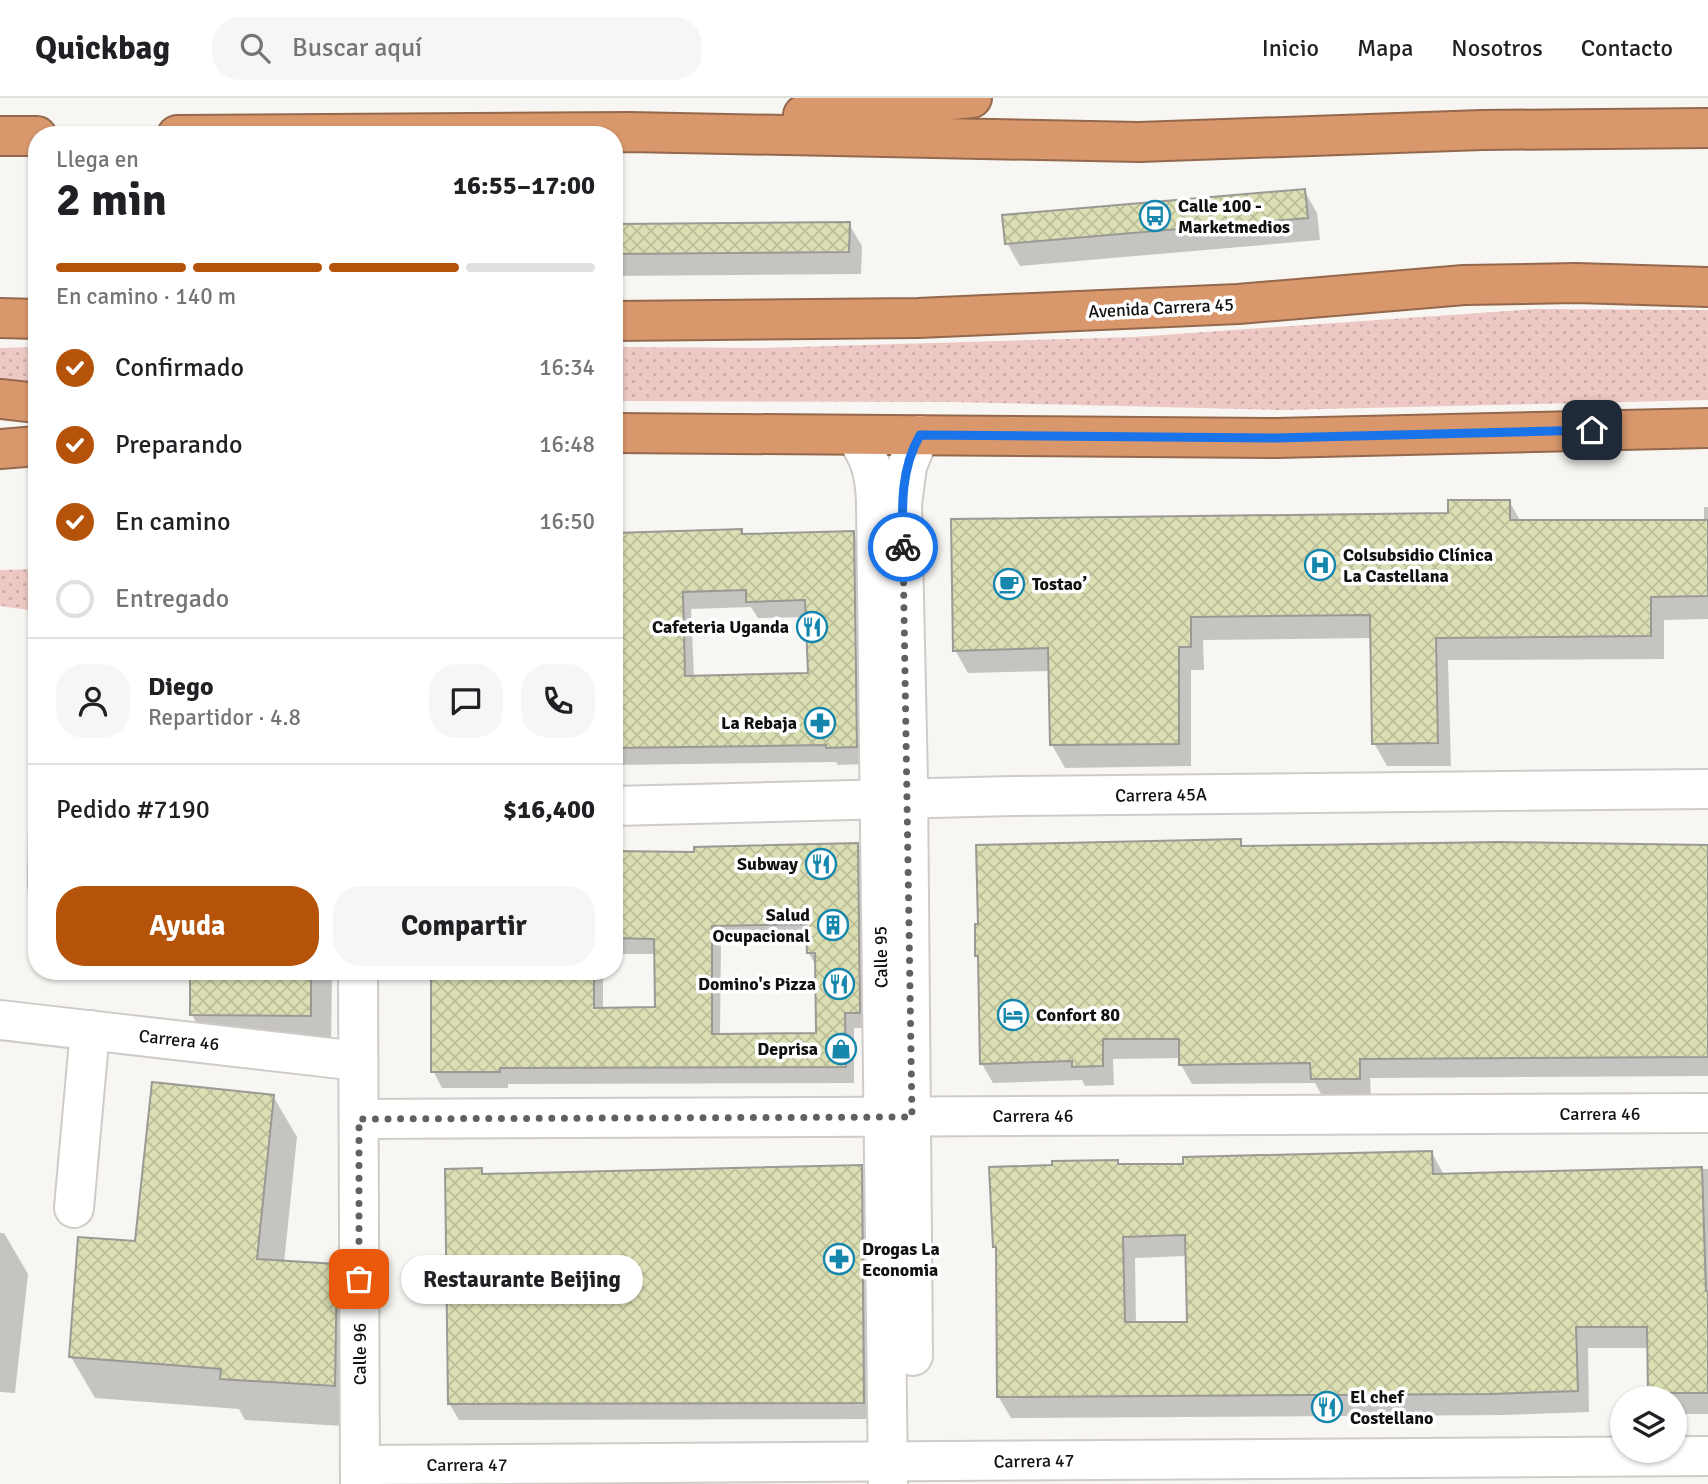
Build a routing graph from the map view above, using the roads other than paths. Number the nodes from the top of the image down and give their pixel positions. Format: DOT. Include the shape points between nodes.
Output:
graph roads {
  1 [pos="972,98"];
  2 [pos="1708,128"];
  3 [pos="623,132"];
  4 [pos="629,132"];
  5 [pos="0,136"];
  6 [pos="28,136"];
  7 [pos="1708,287"];
  8 [pos="0,318"];
  9 [pos="28,319"];
  10 [pos="623,321"];
  11 [pos="0,399"];
  12 [pos="28,402"];
  13 [pos="1708,428"];
  14 [pos="623,433"];
  15 [pos="854,435"];
  16 [pos="920,435"];
  17 [pos="28,447"];
  18 [pos="0,449"];
  19 [pos="1708,789"];
  20 [pos="893,799"];
  21 [pos="623,806"];
  22 [pos="358,980"];
  23 [pos="0,1020"];
  24 [pos="90,1030"];
  25 [pos="358,1061"];
  26 [pos="1708,1113"];
  27 [pos="898,1117"];
  28 [pos="359,1119"];
  29 [pos="75,1208"];
  30 [pos="1708,1456"];
  31 [pos="1470,1471"];
  32 [pos="901,1474"];
  33 [pos="360,1475"];
  1 -- 4 [label="highway"];
  2 -- 4 [label="highway" via="1482,130 1139,142"];
  3 -- 4 [label="highway"];
  5 -- 6 [label="highway"];
  7 -- 10 [label="highway, Avenida Carrera 45" via="1464,285 1238,304 918,318"];
  8 -- 9 [label="highway"];
  11 -- 12 [label="highway"];
  13 -- 16 [label="highway" via="1276,438"];
  14 -- 15 [label="highway"];
  15 -- 16 [label="highway"];
  15 -- 20 [label="street, Calle 95" via="872,464 875,483"];
  16 -- 20 [label="street, Calle 95" via="907,466 902,504"];
  17 -- 18 [label="highway"];
  19 -- 20 [label="street, Carrera 45A"];
  20 -- 21 [label="street, Carrera 45A"];
  20 -- 27 [label="street, Calle 95"];
  22 -- 25 [label="street, Calle 96"];
  23 -- 24 [label="street, Carrera 46"];
  24 -- 25 [label="street, Carrera 46"];
  24 -- 29 [label="street"];
  25 -- 28 [label="street, Calle 96"];
  26 -- 27 [label="street, Carrera 46"];
  27 -- 28 [label="street, Carrera 46"];
  27 -- 32 [label="street, Calle 95"];
  28 -- 33 [label="street, Calle 96"];
  30 -- 31 [label="street, Carrera 47"];
  31 -- 32 [label="street, Carrera 47"];
  32 -- 33 [label="street, Carrera 47"];
}
